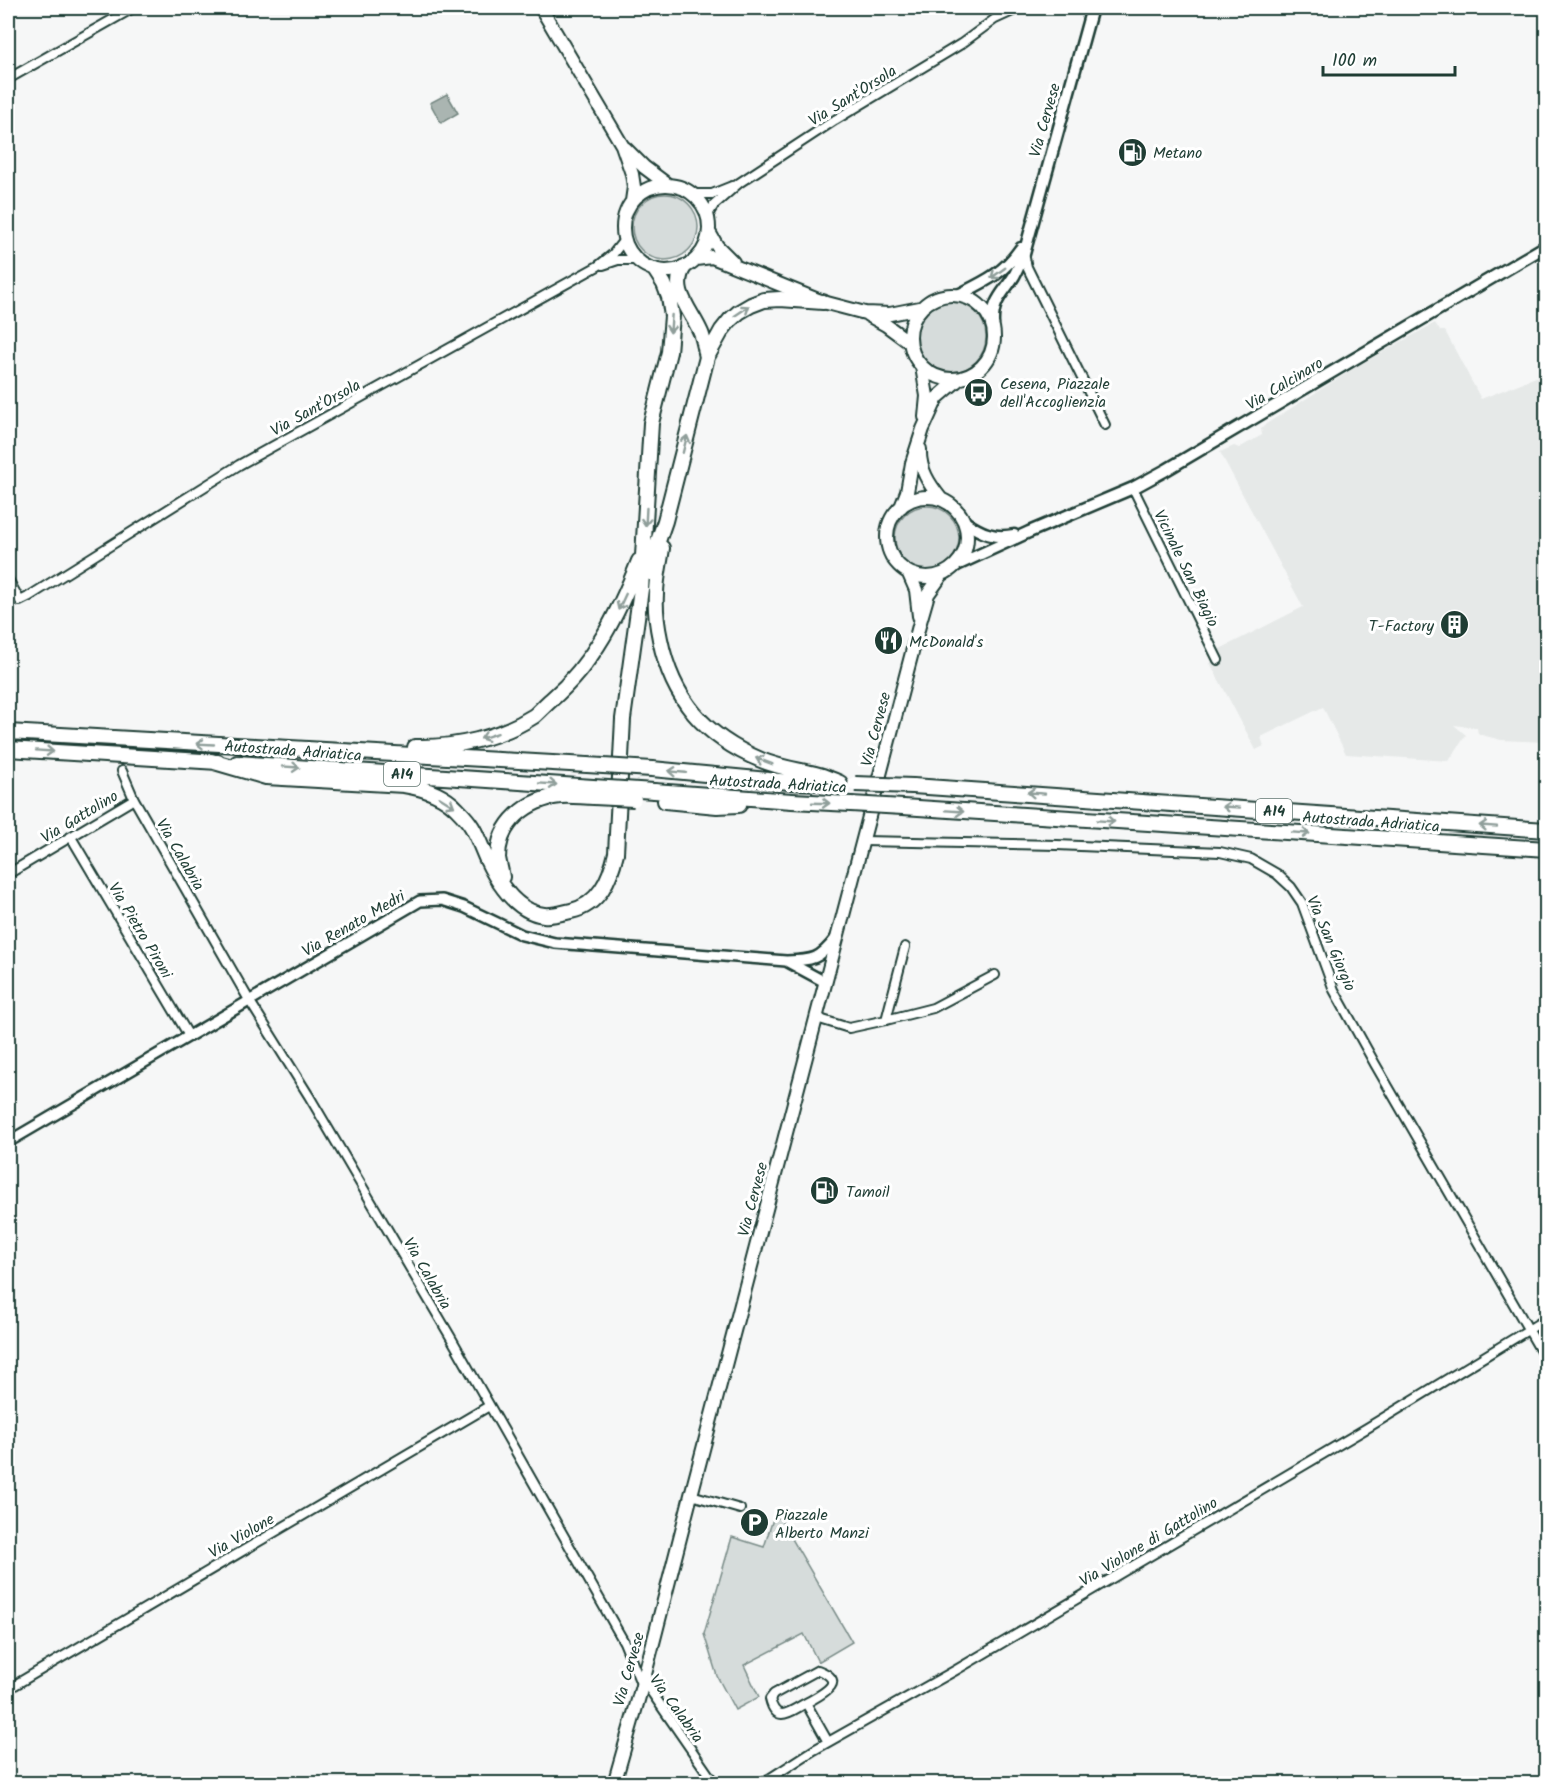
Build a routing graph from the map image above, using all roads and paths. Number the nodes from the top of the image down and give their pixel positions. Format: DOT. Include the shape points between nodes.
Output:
graph roads {
  1 [pos="133,8"];
  2 [pos="541,8"];
  3 [pos="1019,8"];
  4 [pos="1092,8"];
  5 [pos="8,79"];
  6 [pos="622,145"];
  7 [pos="739,183"];
  8 [pos="668,185"];
  9 [pos="691,194"];
  10 [pos="632,201"];
  11 [pos="707,216"];
  12 [pos="708,232"];
  13 [pos="624,240"];
  14 [pos="1026,240"];
  15 [pos="1546,246"];
  16 [pos="1024,254"];
  17 [pos="696,259"];
  18 [pos="636,260"];
  19 [pos="598,266"];
  20 [pos="684,267"];
  21 [pos="741,269"];
  22 [pos="654,270"];
  23 [pos="1014,277"];
  24 [pos="1034,280"];
  25 [pos="960,294"];
  26 [pos="823,302"];
  27 [pos="920,308"];
  28 [pos="865,313"];
  29 [pos="993,324"];
  30 [pos="909,342"];
  31 [pos="707,357"];
  32 [pos="922,367"];
  33 [pos="959,379"];
  34 [pos="1106,425"];
  35 [pos="922,435"];
  36 [pos="1133,488"];
  37 [pos="941,499"];
  38 [pos="901,507"];
  39 [pos="665,521"];
  40 [pos="965,522"];
  41 [pos="1029,532"];
  42 [pos="644,547"];
  43 [pos="957,565"];
  44 [pos="909,574"];
  45 [pos="941,576"];
  46 [pos="8,579"];
  47 [pos="641,589"];
  48 [pos="920,622"];
  49 [pos="1218,660"];
  50 [pos="8,732"];
  51 [pos="8,749"];
  52 [pos="326,751"];
  53 [pos="212,761"];
  54 [pos="122,771"];
  55 [pos="840,783"];
  56 [pos="593,792"];
  57 [pos="134,799"];
  58 [pos="1546,830"];
  59 [pos="71,837"];
  60 [pos="863,841"];
  61 [pos="1546,849"];
  62 [pos="8,874"];
  63 [pos="504,888"];
  64 [pos="837,936"];
  65 [pos="905,947"];
  66 [pos="786,961"];
  67 [pos="995,975"];
  68 [pos="825,982"];
  69 [pos="249,1000"];
  70 [pos="817,1015"];
  71 [pos="886,1020"];
  72 [pos="189,1036"];
  73 [pos="8,1142"];
  74 [pos="1546,1319"];
  75 [pos="1528,1329"];
  76 [pos="1546,1360"];
  77 [pos="489,1406"];
  78 [pos="691,1495"];
  79 [pos="740,1509"];
  80 [pos="642,1686"];
  81 [pos="8,1689"];
  82 [pos="806,1702"];
  83 [pos="828,1742"];
  84 [pos="614,1784"];
  85 [pos="715,1784"];
  86 [pos="761,1784"];
  1 -- 5 [label="street"];
  2 -- 6 [label="main road"];
  3 -- 7 [label="street, Via Sant'Orsola" via="995,19"];
  4 -- 14 [label="main road, Via Cervese"];
  6 -- 8 [label="main road"];
  6 -- 10 [label="main road" via="632,174"];
  7 -- 9 [label="street" via="712,194"];
  7 -- 11 [label="street, Via Sant'Orsola"];
  8 -- 9 [label="main road"];
  8 -- 10 [label="main road" via="642,192"];
  9 -- 11 [label="main road"];
  10 -- 13 [label="main road" via="623,220"];
  11 -- 12 [label="main road"];
  12 -- 17 [label="main road"];
  12 -- 21 [label="main road"];
  13 -- 18 [label="main road"];
  13 -- 19 [label="street, Via Sant'Orsola"];
  14 -- 16 [label="main road, Via Cervese"];
  14 -- 25 [label="main road, Via Cervese, one-way" via="1004,269"];
  15 -- 36 [label="main road, Via Calcinaro"];
  16 -- 23 [label="main road, Via Cervese"];
  16 -- 24 [label="street"];
  17 -- 20 [label="main road"];
  17 -- 21 [label="main road" via="712,257"];
  18 -- 19 [label="street"];
  18 -- 22 [label="main road"];
  19 -- 46 [label="street, Via Sant'Orsola" via="238,465 20,601"];
  20 -- 22 [label="main road"];
  20 -- 31 [label="highway" via="677,282 702,335"];
  21 -- 26 [label="main road"];
  22 -- 42 [label="highway, one-way" via="664,284 672,316 669,352 651,423"];
  23 -- 24 [label="street"];
  23 -- 29 [label="main road, Via Cervese" via="998,297"];
  24 -- 34 [label="street"];
  25 -- 27 [label="main road" via="945,294"];
  25 -- 29 [label="main road" via="980,304"];
  26 -- 28 [label="main road"];
  31 -- 26 [label="highway, one-way" via="730,320 751,305 780,299"];
  27 -- 28 [label="main road" via="890,314"];
  27 -- 30 [label="main road" via="911,324"];
  28 -- 30 [label="main road"];
  29 -- 33 [label="main road" via="993,349 988,359 982,367"];
  30 -- 32 [label="main road"];
  39 -- 31 [label="highway, one-way"];
  32 -- 33 [label="main road" via="933,375"];
  32 -- 35 [label="main road" via="927,396"];
  33 -- 35 [label="main road" via="937,398"];
  35 -- 37 [label="main road" via="922,468"];
  35 -- 38 [label="main road"];
  36 -- 41 [label="main road, Via Calcinaro"];
  36 -- 49 [label="street, Vicinale San Biagio"];
  37 -- 38 [label="main road" via="920,498"];
  37 -- 40 [label="main road" via="955,508"];
  38 -- 44 [label="main road" via="893,515 886,537 892,558"];
  39 -- 47 [label="highway"];
  55 -- 39 [label="highway, one-way" via="790,770 737,748 712,732 677,690 664,659 658,627 656,594"];
  40 -- 41 [label="main road, Via Calcinaro" via="991,536"];
  40 -- 43 [label="main road" via="967,545"];
  41 -- 43 [label="main road, Via Calcinaro"];
  42 -- 47 [label="highway"];
  42 -- 52 [label="highway, one-way" via="609,628 578,672 533,716 466,743 432,747 348,746"];
  43 -- 45 [label="main road"];
  44 -- 45 [label="main road"];
  44 -- 48 [label="main road, Via Cervese" via="916,590"];
  45 -- 48 [label="main road, Via Cervese" via="928,594"];
  47 -- 63 [label="highway" via="623,719 612,870 594,900 577,910 558,914 530,911"];
  48 -- 60 [label="main road, Via Cervese"];
  52 -- 50 [label="highway, Autostrada Adriatica / A14, one-way"];
  51 -- 53 [label="highway, Autostrada Adriatica / A14, one-way"];
  55 -- 52 [label="highway, Autostrada Adriatica / A14, one-way, bridge"];
  53 -- 56 [label="highway, Autostrada Adriatica / A14, one-way"];
  53 -- 63 [label="highway, one-way" via="266,777 426,789 455,807 472,826"];
  54 -- 57 [label="street, Via Calabria"];
  58 -- 55 [label="highway, Autostrada Adriatica / A14, one-way, bridge"];
  56 -- 61 [label="highway, Autostrada Adriatica / A14, one-way, bridge" via="903,807"];
  56 -- 63 [label="highway" via="547,799 516,814 500,844 498,859"];
  57 -- 59 [label="street, Via Gattolino"];
  57 -- 69 [label="street, Via Calabria"];
  59 -- 62 [label="street, Via Gattolino"];
  59 -- 72 [label="street, Via Pietro Pironi"];
  60 -- 64 [label="main road, Via Cervese"];
  60 -- 75 [label="street, Via San Giorgio" via="1220,852 1251,859 1277,874 1302,903 1334,990"];
  64 -- 66 [label="street, Via Renato Medri" via="817,957"];
  64 -- 68 [label="main road, Via Cervese"];
  65 -- 71 [label="street"];
  66 -- 68 [label="street, Via Renato Medri"];
  66 -- 69 [label="street, Via Renato Medri" via="555,944 522,935 464,907 442,900 420,901"];
  67 -- 71 [label="street" via="933,1008"];
  68 -- 70 [label="main road, Via Cervese"];
  69 -- 72 [label="street, Via Renato Medri"];
  69 -- 77 [label="street, Via Calabria"];
  70 -- 71 [label="street" via="849,1028"];
  70 -- 78 [label="main road, Via Cervese"];
  72 -- 73 [label="street, Via Renato Medri"];
  74 -- 75 [label="street, Via Violone di Gattolino"];
  75 -- 76 [label="street, Via San Giorgio"];
  75 -- 83 [label="street, Via Violone di Gattolino" via="1367,1428"];
  77 -- 80 [label="street, Via Calabria" via="624,1642"];
  77 -- 81 [label="street, Via Violone"];
  78 -- 79 [label="street"];
  78 -- 80 [label="main road, Via Cervese"];
  80 -- 84 [label="main road, Via Cervese"];
  80 -- 85 [label="street, Via Calabria" via="648,1687"];
  82 -- 82 [label="street" via="829,1690 830,1679 825,1672 818,1670 770,1699 772,1707 783,1715"];
  82 -- 83 [label="street"];
  83 -- 86 [label="street, Via Violone di Gattolino"];
}
